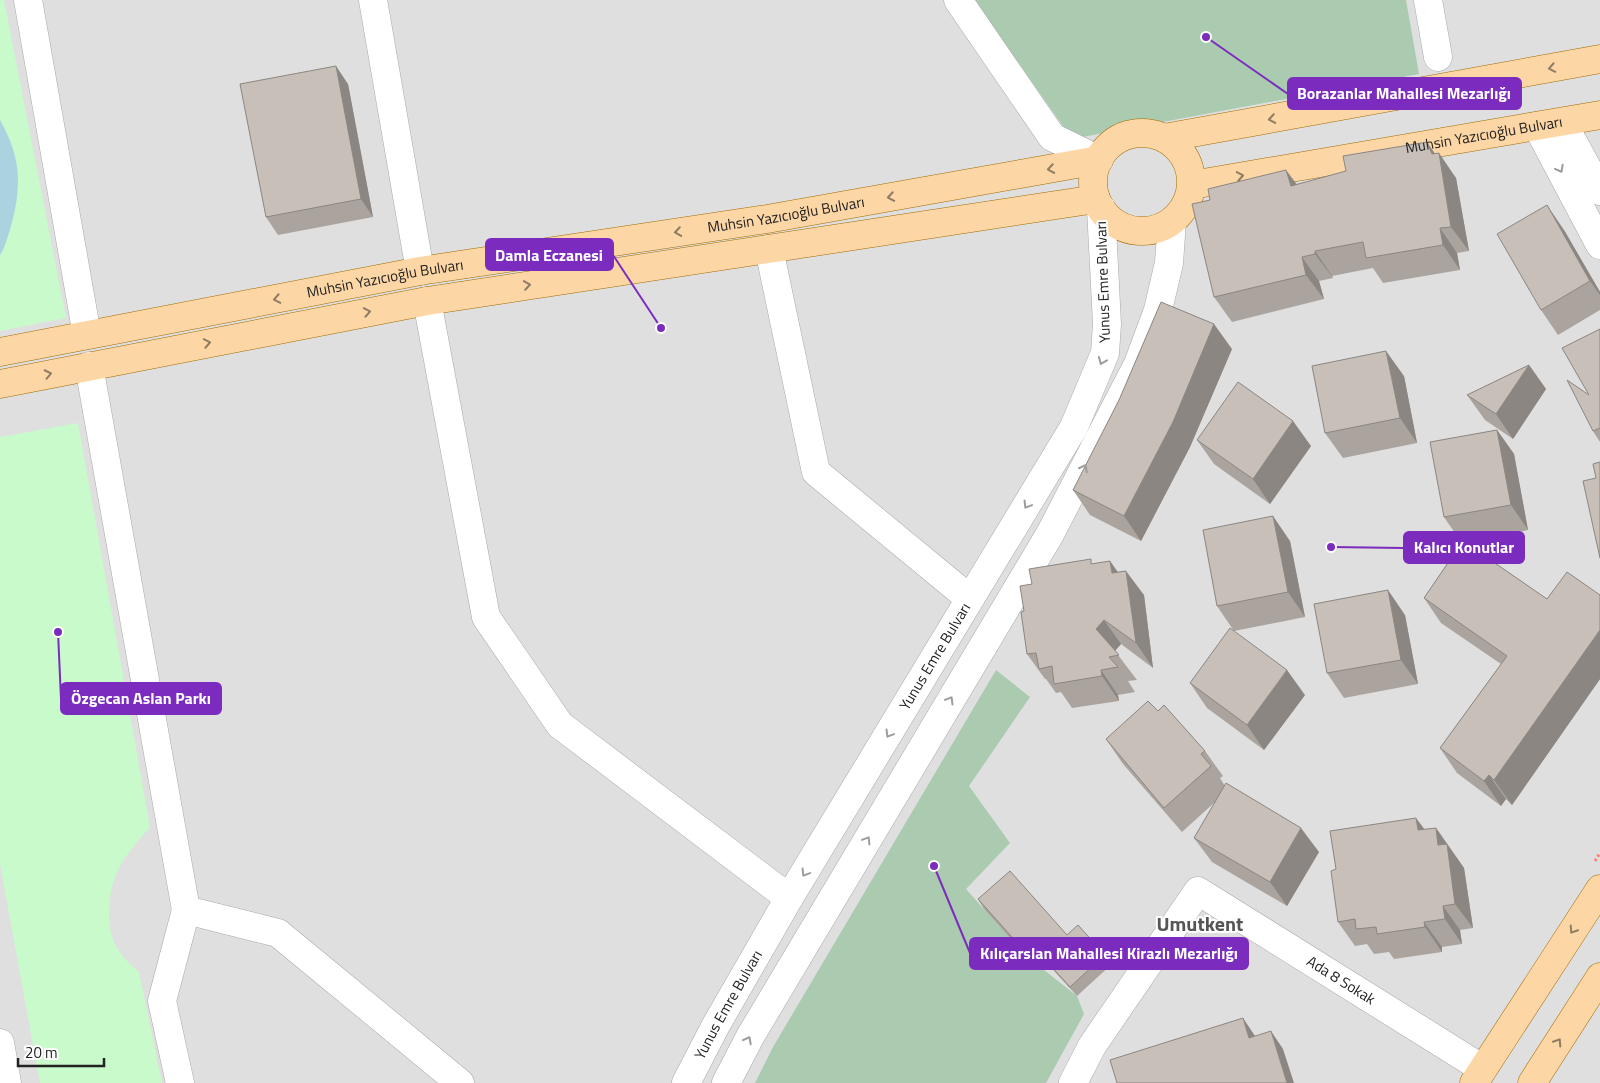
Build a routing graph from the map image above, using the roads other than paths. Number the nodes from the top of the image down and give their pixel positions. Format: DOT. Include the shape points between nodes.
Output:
graph roads {
  1 [pos="28,0"];
  2 [pos="373,0"];
  3 [pos="958,0"];
  4 [pos="1428,0"];
  5 [pos="1438,57"];
  6 [pos="1600,59"];
  7 [pos="1600,115"];
  8 [pos="1550,124"];
  9 [pos="1164,138"];
  10 [pos="1099,160"];
  11 [pos="1192,184"];
  12 [pos="1600,191"];
  13 [pos="1098,203"];
  14 [pos="1172,221"];
  15 [pos="1600,245"];
  16 [pos="769,248"];
  17 [pos="420,271"];
  18 [pos="427,301"];
  19 [pos="87,335"];
  20 [pos="0,352"];
  21 [pos="89,366"];
  22 [pos="0,384"];
  23 [pos="970,599"];
  24 [pos="1600,889"];
  25 [pos="789,898"];
  26 [pos="186,910"];
  27 [pos="1600,977"];
  28 [pos="0,1043"];
  29 [pos="1479,1076"];
  30 [pos="7,1083"];
  31 [pos="180,1083"];
  32 [pos="460,1083"];
  33 [pos="686,1083"];
  34 [pos="726,1083"];
  35 [pos="1073,1083"];
  36 [pos="1532,1083"];
  1 -- 19 [label="street"];
  2 -- 17 [label="street"];
  3 -- 10 [label="street" via="1052,137"];
  4 -- 5 [label="street"];
  6 -- 9 [label="main road, one-way"];
  7 -- 8 [label="main road, Muhsin Yazıcıoğlu Bulvarı"];
  11 -- 8 [label="main road, Muhsin Yazıcıoğlu Bulvarı, one-way"];
  8 -- 12 [label="street"];
  8 -- 15 [label="street, one-way"];
  9 -- 10 [label="main road" via="1149,133 1134,134 1107,148"];
  9 -- 11 [label="main road" via="1184,157"];
  10 -- 13 [label="main road" via="1094,180"];
  10 -- 17 [label="main road, Muhsin Yazıcıoğlu Bulvarı, one-way" via="767,219"];
  11 -- 14 [label="main road" via="1186,205"];
  13 -- 14 [label="main road" via="1109,218 1133,230 1147,231"];
  13 -- 16 [label="main road"];
  13 -- 23 [label="street, Yunus Emre Bulvarı, one-way" via="1107,324 1105,353 1074,427"];
  34 -- 14 [label="street, one-way" via="751,1035 1050,534 1138,364 1158,310 1169,263"];
  18 -- 16 [label="main road, one-way"];
  16 -- 23 [label="street" via="816,472"];
  17 -- 19 [label="main road, Muhsin Yazıcıoğlu Bulvarı, one-way"];
  21 -- 18 [label="main road, one-way"];
  18 -- 25 [label="street" via="486,617 560,725"];
  19 -- 20 [label="main road, Muhsin Yazıcıoğlu Bulvarı"];
  22 -- 21 [label="main road, one-way"];
  21 -- 26 [label="street"];
  23 -- 25 [label="street, Yunus Emre Bulvarı, one-way"];
  24 -- 29 [label="main road, one-way"];
  25 -- 33 [label="street, Yunus Emre Bulvarı"];
  26 -- 31 [label="street" via="162,1001"];
  26 -- 32 [label="street" via="278,933"];
  36 -- 27 [label="main road, one-way"];
  28 -- 30 [label="street"];
  29 -- 35 [label="street, Ada 8 Sokak" via="1198,891 1092,1046"];
}
